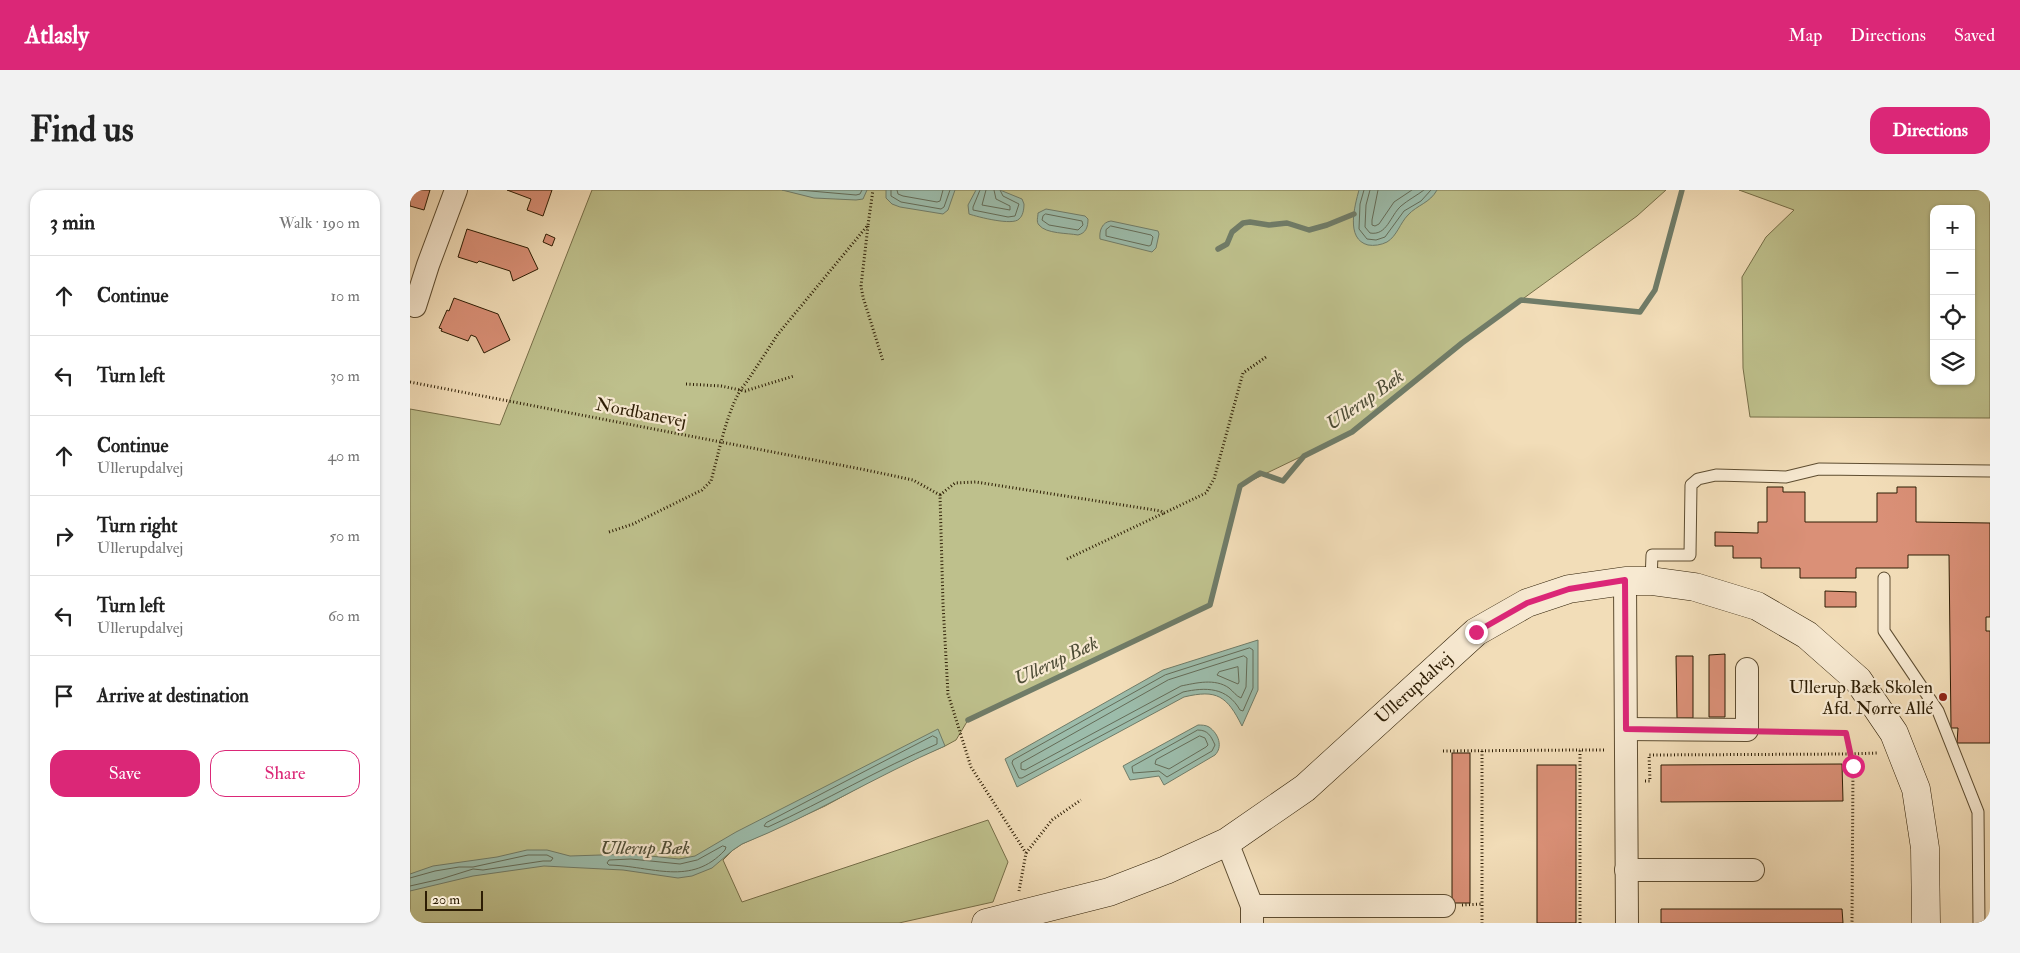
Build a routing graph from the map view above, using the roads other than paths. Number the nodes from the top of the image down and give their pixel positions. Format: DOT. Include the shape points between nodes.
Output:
graph roads {
  1 [pos="456,190"];
  2 [pos="419,263"];
  3 [pos="415,306"];
  4 [pos="1990,471"];
  5 [pos="1884,578"];
  6 [pos="1638,581"];
  7 [pos="1747,669"];
  8 [pos="1626,740"];
  9 [pos="1227,842"];
  10 [pos="1626,870"];
  11 [pos="1753,870"];
  12 [pos="1444,906"];
  13 [pos="1252,914"];
  14 [pos="986,923"];
  15 [pos="1627,923"];
  16 [pos="1926,923"];
  17 [pos="1979,923"];
  1 -- 2 [label="street"];
  2 -- 3 [label="street"];
  4 -- 6 [label="lane" via="1818,469 1786,477 1716,475 1698,478 1691,485 1690,555 1652,555"];
  5 -- 17 [label="lane" via="1884,631 1938,711 1978,812"];
  6 -- 8 [label="street"];
  6 -- 9 [label="street, Ullerupdalvej" via="1569,589 1527,603 1476,632 1305,788"];
  6 -- 16 [label="street, Ullerupdalvej" via="1695,587 1757,606 1805,634 1858,680 1894,733 1916,789 1925,848"];
  7 -- 8 [label="street" via="1747,730"];
  8 -- 10 [label="street"];
  9 -- 13 [label="street"];
  9 -- 14 [label="street, Ullerupdalvej" via="1109,892"];
  10 -- 11 [label="street"];
  10 -- 15 [label="street"];
  12 -- 13 [label="street"];
}
